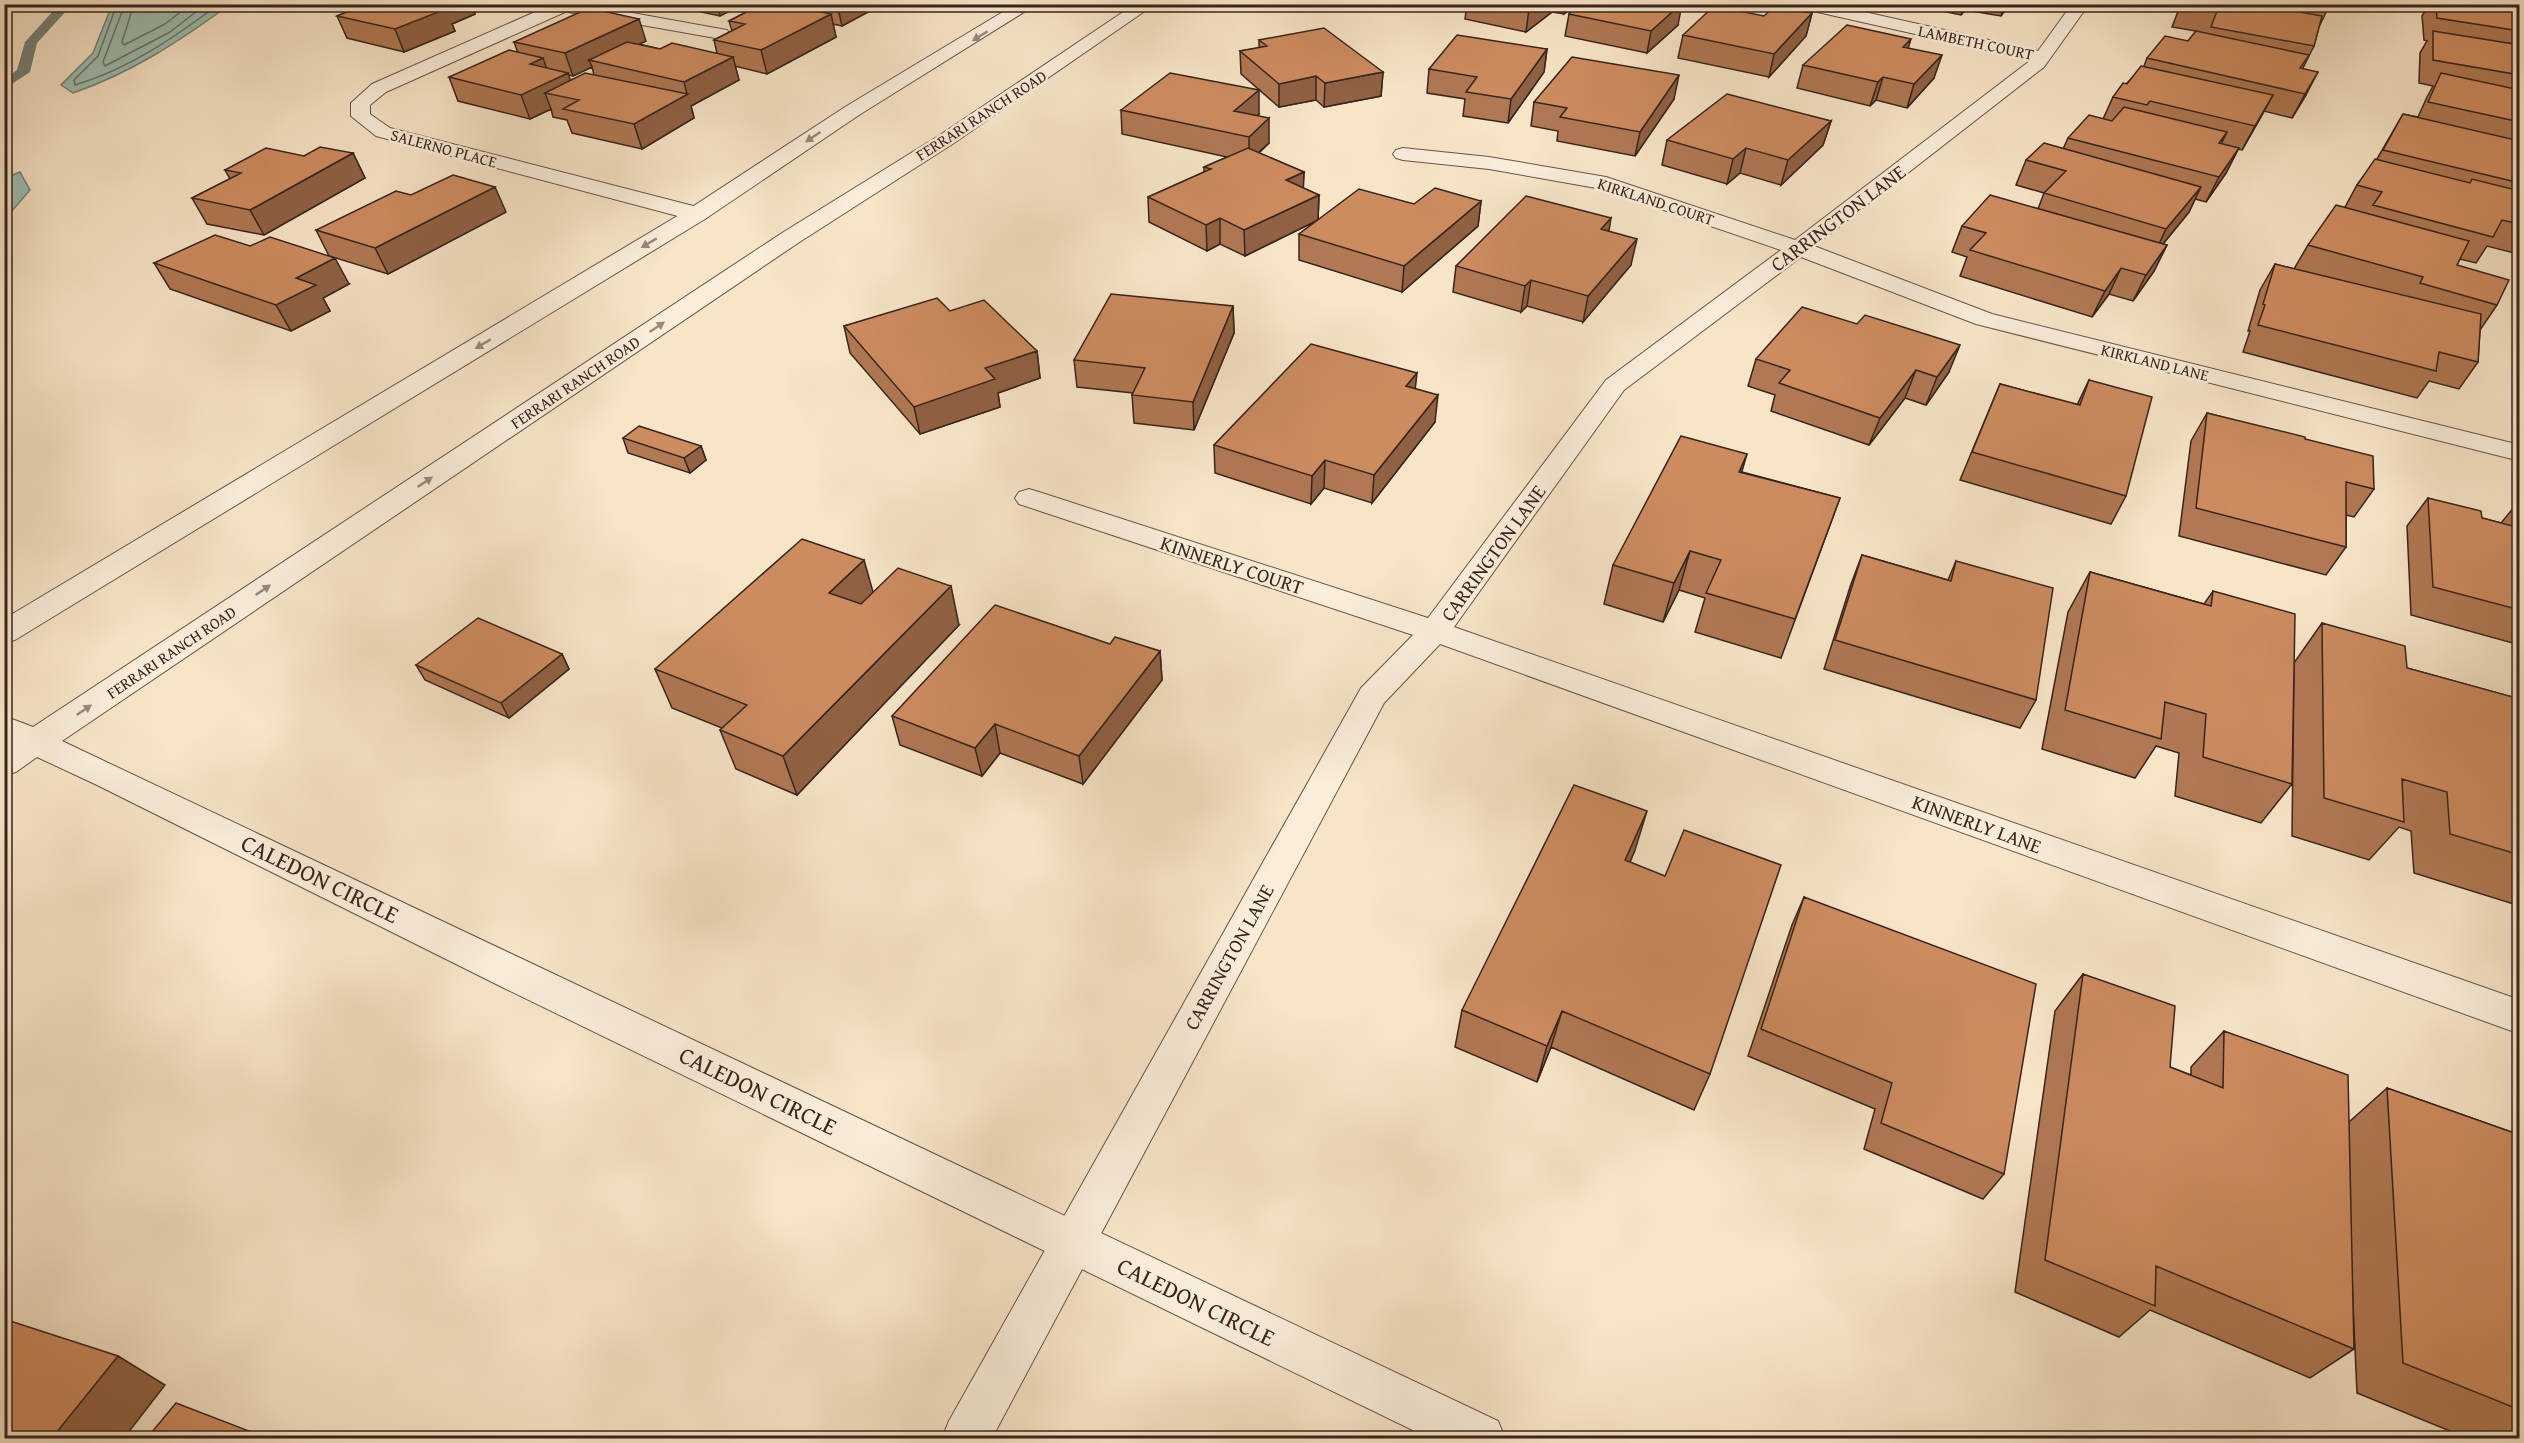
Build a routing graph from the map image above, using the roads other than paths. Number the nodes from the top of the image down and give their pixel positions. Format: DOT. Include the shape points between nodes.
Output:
graph roads {
  1 [pos="1029,4"];
  2 [pos="1147,4"];
  3 [pos="1804,4"];
  4 [pos="2081,4"];
  5 [pos="565,5"];
  6 [pos="721,34"];
  7 [pos="2043,57"];
  8 [pos="1403,154"];
  9 [pos="697,214"];
  10 [pos="1798,248"];
  11 [pos="2520,453"];
  12 [pos="1029,498"];
  13 [pos="1435,631"];
  14 [pos="4,633"];
  15 [pos="15,744"];
  16 [pos="2520,1017"];
  17 [pos="1072,1243"];
  18 [pos="966,1438"];
  19 [pos="1481,1438"];
  1 -- 9 [label="street, one-way" via="852,111"];
  15 -- 2 [label="street, FERRARI RANCH ROAD, one-way" via="947,139"];
  3 -- 7 [label="street, LAMBETH COURT"];
  4 -- 7 [label="street, CARRINGTON LANE"];
  5 -- 6 [label="street"];
  5 -- 9 [label="street, SALERNO PLACE" via="378,88 360,103 361,116 383,132"];
  7 -- 10 [label="street, CARRINGTON LANE"];
  8 -- 10 [label="street, KIRKLAND COURT" via="1489,163 1606,183"];
  9 -- 14 [label="street, one-way"];
  10 -- 11 [label="street, KIRKLAND LANE" via="1984,320"];
  10 -- 13 [label="street, CARRINGTON LANE" via="1615,385"];
  12 -- 13 [label="street, KINNERLY COURT"];
  13 -- 16 [label="street, KINNERLY LANE"];
  13 -- 17 [label="street, CARRINGTON LANE" via="1372,696"];
  15 -- 17 [label="street, CALEDON CIRCLE" via="109,776"];
  17 -- 18 [label="street, CARRINGTON LANE"];
  17 -- 19 [label="street, CALEDON CIRCLE"];
}
